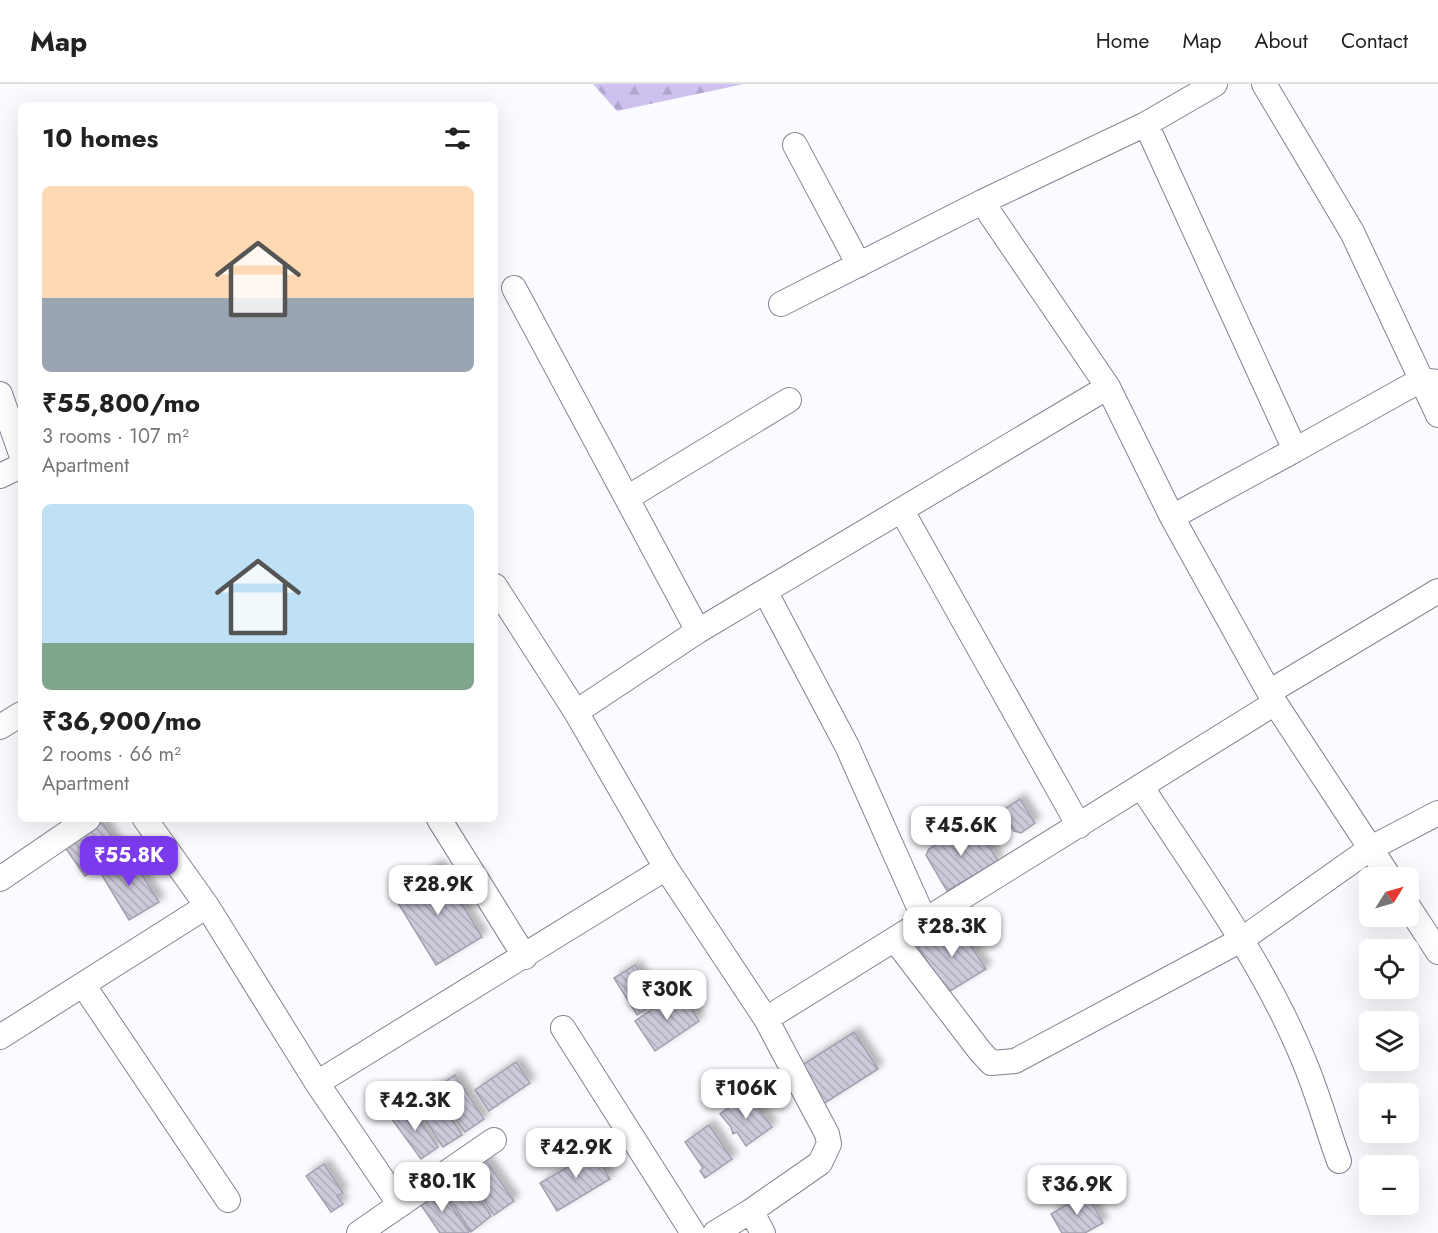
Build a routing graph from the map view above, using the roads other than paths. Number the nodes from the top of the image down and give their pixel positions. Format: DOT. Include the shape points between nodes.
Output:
graph roads {
  1 [pos="1215,84"];
  2 [pos="1264,84"];
  3 [pos="1146,124"];
  4 [pos="795,145"];
  5 [pos="982,202"];
  6 [pos="859,265"];
  7 [pos="514,288"];
  8 [pos="781,304"];
  9 [pos="1430,381"];
  10 [pos="1108,387"];
  11 [pos="0,394"];
  12 [pos="789,400"];
  13 [pos="1438,416"];
  14 [pos="18,445"];
  15 [pos="1295,450"];
  16 [pos="18,467"];
  17 [pos="0,476"];
  18 [pos="627,498"];
  19 [pos="902,511"];
  20 [pos="1172,517"];
  21 [pos="498,591"];
  22 [pos="765,591"];
  23 [pos="1438,591"];
  24 [pos="698,631"];
  25 [pos="1272,697"];
  26 [pos="576,712"];
  27 [pos="18,716"];
  28 [pos="0,727"];
  29 [pos="1142,786"];
  30 [pos="1438,813"];
  31 [pos="84,822"];
  32 [pos="147,822"];
  33 [pos="441,822"];
  34 [pos="1079,826"];
  35 [pos="1371,848"];
  36 [pos="1383,867"];
  37 [pos="666,868"];
  38 [pos="0,879"];
  39 [pos="207,906"];
  40 [pos="925,921"];
  41 [pos="1419,923"];
  42 [pos="895,940"];
  43 [pos="1241,940"];
  44 [pos="1438,952"];
  45 [pos="525,957"];
  46 [pos="84,986"];
  47 [pos="766,1019"];
  48 [pos="563,1028"];
  49 [pos="0,1037"];
  50 [pos="317,1083"];
  51 [pos="494,1140"];
  52 [pos="1339,1161"];
  53 [pos="228,1200"];
  54 [pos="400,1205"];
  55 [pos="751,1211"];
  56 [pos="359,1233"];
  57 [pos="693,1233"];
  58 [pos="715,1233"];
  59 [pos="763,1233"];
  1 -- 3 [label="street"];
  2 -- 9 [label="street" via="1352,232"];
  3 -- 5 [label="street"];
  3 -- 15 [label="street"];
  4 -- 6 [label="street"];
  5 -- 6 [label="street"];
  5 -- 10 [label="street"];
  6 -- 8 [label="street"];
  7 -- 18 [label="street"];
  9 -- 13 [label="street"];
  9 -- 15 [label="street"];
  10 -- 19 [label="street"];
  10 -- 20 [label="street"];
  11 -- 14 [label="street"];
  12 -- 18 [label="street"];
  15 -- 20 [label="street"];
  16 -- 17 [label="street"];
  18 -- 24 [label="street"];
  19 -- 22 [label="street"];
  19 -- 34 [label="street"];
  20 -- 25 [label="street"];
  21 -- 26 [label="street"];
  22 -- 24 [label="street"];
  22 -- 40 [label="street" via="847,746"];
  23 -- 25 [label="street"];
  24 -- 26 [label="street"];
  25 -- 29 [label="street"];
  25 -- 35 [label="street"];
  26 -- 37 [label="street"];
  27 -- 28 [label="street"];
  29 -- 34 [label="street"];
  29 -- 43 [label="street"];
  30 -- 35 [label="street"];
  31 -- 38 [label="street"];
  32 -- 39 [label="street"];
  33 -- 45 [label="street"];
  34 -- 40 [label="street"];
  35 -- 36 [label="street"];
  35 -- 43 [label="street"];
  37 -- 45 [label="street"];
  37 -- 47 [label="street"];
  39 -- 46 [label="street"];
  39 -- 50 [label="street"];
  40 -- 42 [label="street"];
  41 -- 44 [label="street"];
  42 -- 43 [label="street" via="980,1051 991,1063 1003,1064 1015,1062"];
  42 -- 47 [label="street"];
  43 -- 52 [label="street" via="1304,1061"];
  45 -- 50 [label="street"];
  46 -- 49 [label="street"];
  46 -- 53 [label="street"];
  47 -- 55 [label="street" via="829,1144 820,1163"];
  48 -- 57 [label="street"];
  50 -- 54 [label="street"];
  51 -- 54 [label="street"];
  54 -- 56 [label="street"];
  55 -- 58 [label="street"];
  55 -- 59 [label="street"];
}
